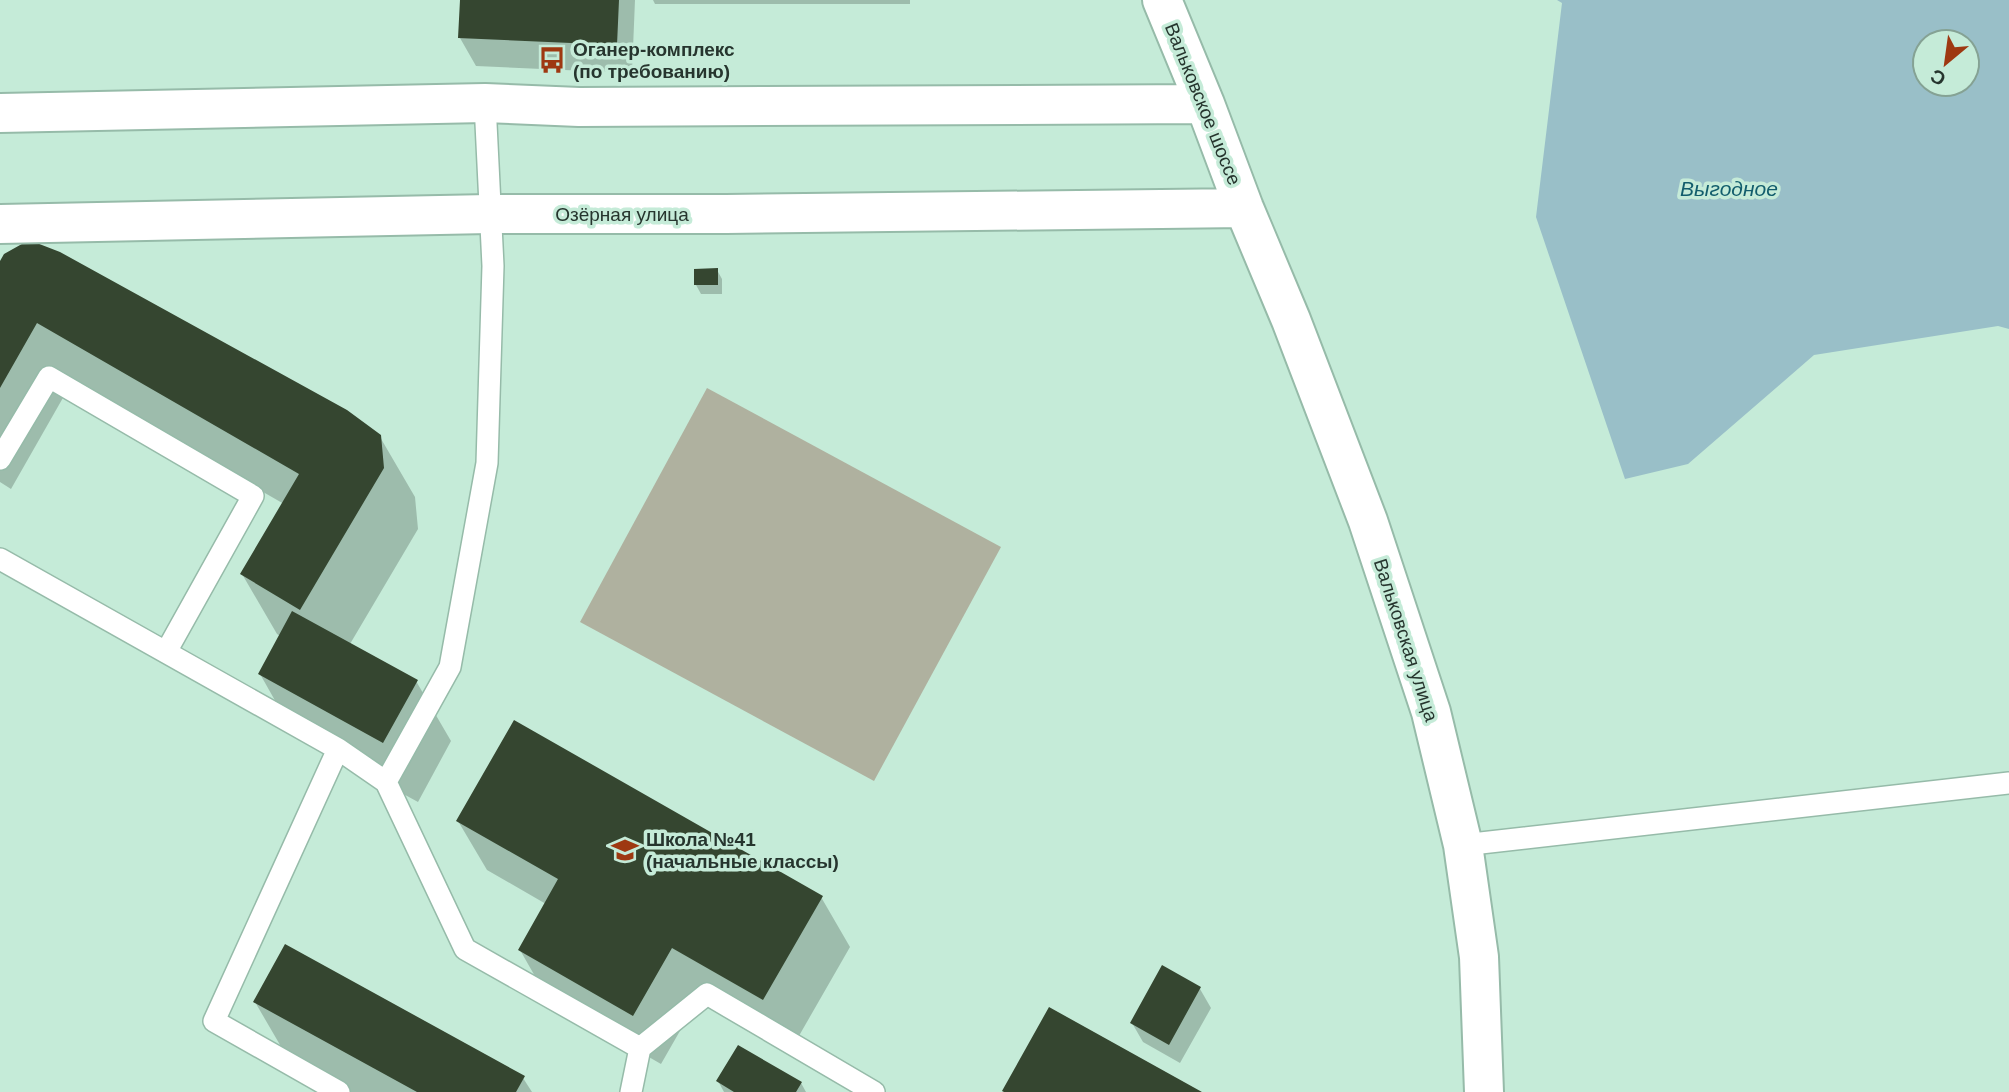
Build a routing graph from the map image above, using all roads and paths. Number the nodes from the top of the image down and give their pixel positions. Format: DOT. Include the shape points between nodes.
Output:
graph roads {
  1 [pos="1162,0"];
  2 [pos="485,103"];
  3 [pos="1205,104"];
  4 [pos="0,113"];
  5 [pos="1244,208"];
  6 [pos="489,214"];
  7 [pos="0,224"];
  8 [pos="0,459"];
  9 [pos="0,559"];
  10 [pos="166,652"];
  11 [pos="338,749"];
  12 [pos="386,782"];
  13 [pos="2009,783"];
  14 [pos="1464,845"];
  15 [pos="640,1048"];
  16 [pos="339,1092"];
  17 [pos="632,1092"];
  18 [pos="874,1092"];
  19 [pos="1484,1092"];
  1 -- 3 [label="main road, Вальковское шоссе"];
  2 -- 3 [label="main road" via="579,107"];
  2 -- 4 [label="main road"];
  2 -- 6 [label="lane"];
  3 -- 5 [label="main road, Вальковское шоссе"];
  5 -- 6 [label="main road, Озёрная улица"];
  5 -- 14 [label="main road, Вальковская улица" via="1368,521 1431,712"];
  6 -- 7 [label="main road, Озёрная улица"];
  6 -- 12 [label="lane" via="493,266 487,463 450,667"];
  8 -- 10 [label="lane" via="49,377 253,496"];
  9 -- 10 [label="lane"];
  10 -- 11 [label="lane"];
  11 -- 12 [label="lane"];
  11 -- 16 [label="lane" via="214,1021"];
  12 -- 15 [label="lane" via="465,949"];
  13 -- 14 [label="lane"];
  14 -- 19 [label="main road, Вальковская улица" via="1479,957"];
  15 -- 17 [label="lane"];
  15 -- 18 [label="lane" via="707,994"];
}
